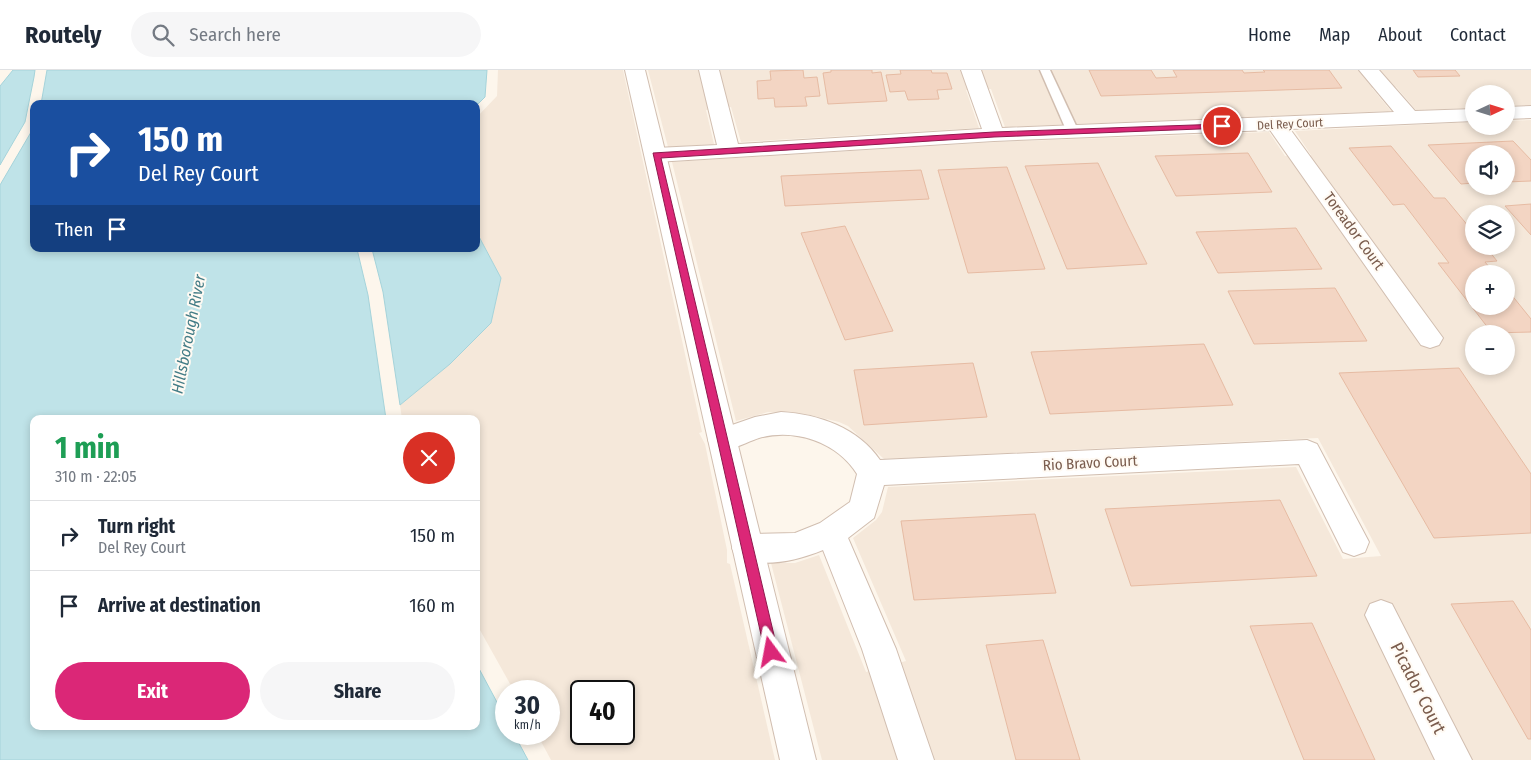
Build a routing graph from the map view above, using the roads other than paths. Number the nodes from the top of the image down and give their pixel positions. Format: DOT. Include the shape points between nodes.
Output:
graph roads {
  1 [pos="635,70"];
  2 [pos="709,70"];
  3 [pos="972,70"];
  4 [pos="1045,70"];
  5 [pos="1369,70"];
  6 [pos="1465,115"];
  7 [pos="1410,118"];
  8 [pos="1277,124"];
  9 [pos="1073,132"];
  10 [pos="994,135"];
  11 [pos="729,151"];
  12 [pos="656,155"];
  13 [pos="1430,338"];
  14 [pos="722,440"];
  15 [pos="872,473"];
  16 [pos="831,533"];
  17 [pos="1354,542"];
  18 [pos="747,548"];
  19 [pos="1381,616"];
  20 [pos="798,760"];
  21 [pos="916,760"];
  22 [pos="1454,760"];
  1 -- 12 [label="street"];
  2 -- 11 [label="street"];
  3 -- 10 [label="street"];
  4 -- 9 [label="lane"];
  5 -- 7 [label="street"];
  6 -- 7 [label="street, Del Rey Court"];
  7 -- 8 [label="street, Del Rey Court"];
  8 -- 9 [label="street, Del Rey Court"];
  8 -- 13 [label="street, Toreador Court"];
  9 -- 10 [label="street, Del Rey Court"];
  10 -- 11 [label="street, Del Rey Court"];
  11 -- 12 [label="street, Del Rey Court"];
  12 -- 14 [label="street"];
  14 -- 15 [label="street" via="767,425 800,426 834,434 867,463"];
  14 -- 18 [label="street"];
  15 -- 16 [label="street" via="862,509"];
  15 -- 17 [label="street, Rio Bravo Court" via="1307,452"];
  16 -- 18 [label="street" via="795,547"];
  16 -- 21 [label="street" via="879,649"];
  18 -- 20 [label="street"];
  19 -- 22 [label="street, Picador Court"];
}
